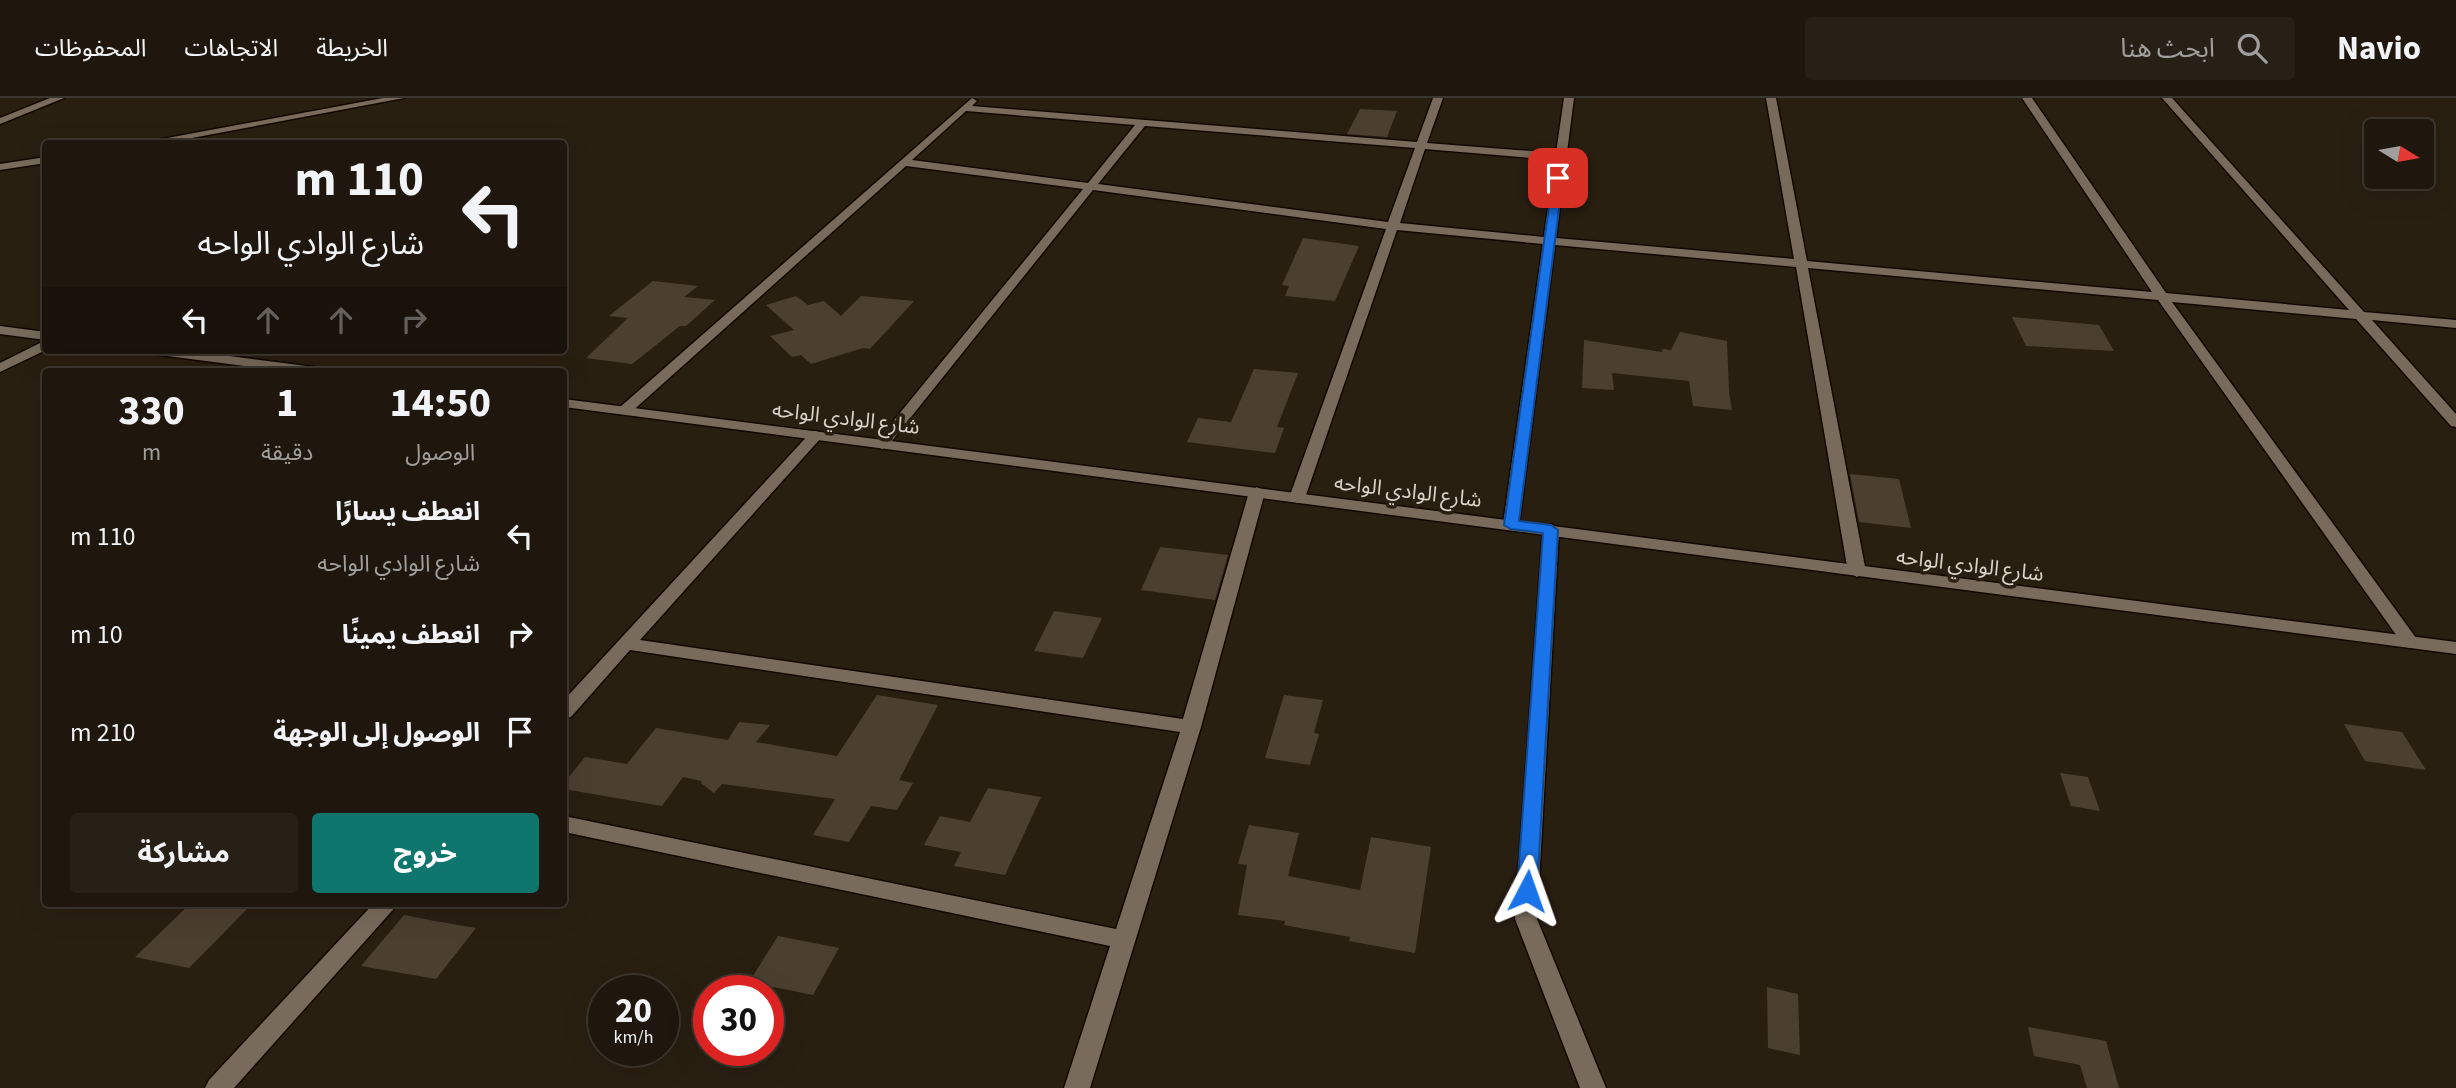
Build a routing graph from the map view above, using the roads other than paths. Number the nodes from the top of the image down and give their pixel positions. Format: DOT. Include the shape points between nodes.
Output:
graph roads {
  1 [pos="59,98"];
  2 [pos="399,98"];
  3 [pos="976,98"];
  4 [pos="1438,98"];
  5 [pos="1569,98"];
  6 [pos="1771,98"];
  7 [pos="2027,98"];
  8 [pos="2167,98"];
  9 [pos="965,107"];
  10 [pos="0,121"];
  11 [pos="1143,122"];
  12 [pos="163,140"];
  13 [pos="1421,145"];
  14 [pos="1561,157"];
  15 [pos="42,161"];
  16 [pos="903,162"];
  17 [pos="0,167"];
  18 [pos="1089,187"];
  19 [pos="1391,226"];
  20 [pos="1550,241"];
  21 [pos="1801,264"];
  22 [pos="2161,297"];
  23 [pos="2359,315"];
  24 [pos="2456,324"];
  25 [pos="0,330"];
  26 [pos="42,335"];
  27 [pos="42,346"];
  28 [pos="183,354"];
  29 [pos="0,368"];
  30 [pos="291,368"];
  31 [pos="567,403"];
  32 [pos="624,411"];
  33 [pos="2456,423"];
  34 [pos="816,435"];
  35 [pos="882,444"];
  36 [pos="1257,492"];
  37 [pos="1297,498"];
  38 [pos="1511,525"];
  39 [pos="1551,530"];
  40 [pos="1857,572"];
  41 [pos="2410,642"];
  42 [pos="626,644"];
  43 [pos="2456,648"];
  44 [pos="567,709"];
  45 [pos="1191,727"];
  46 [pos="567,825"];
  47 [pos="384,907"];
  48 [pos="1124,940"];
  49 [pos="218,1088"];
  50 [pos="1077,1088"];
  51 [pos="1594,1088"];
  1 -- 10 [label="street"];
  2 -- 12 [label="street"];
  3 -- 9 [label="street"];
  4 -- 13 [label="street"];
  5 -- 14 [label="street"];
  6 -- 21 [label="street"];
  7 -- 22 [label="street"];
  8 -- 23 [label="street"];
  9 -- 11 [label="street"];
  9 -- 16 [label="street"];
  11 -- 13 [label="street"];
  11 -- 18 [label="street"];
  13 -- 14 [label="street"];
  13 -- 19 [label="street"];
  14 -- 20 [label="street"];
  15 -- 17 [label="street"];
  16 -- 18 [label="street"];
  16 -- 32 [label="street"];
  18 -- 19 [label="street"];
  18 -- 35 [label="street"];
  19 -- 20 [label="street"];
  19 -- 37 [label="street"];
  20 -- 21 [label="street"];
  20 -- 38 [label="street"];
  21 -- 22 [label="street"];
  21 -- 40 [label="street"];
  22 -- 23 [label="street"];
  22 -- 41 [label="street"];
  23 -- 24 [label="street"];
  23 -- 33 [label="street"];
  25 -- 26 [label="street"];
  27 -- 29 [label="street"];
  28 -- 30 [label="street"];
  31 -- 32 [label="street, شارع الوادي الواحه"];
  32 -- 34 [label="street, شارع الوادي الواحه"];
  34 -- 35 [label="street, شارع الوادي الواحه"];
  34 -- 42 [label="street"];
  35 -- 36 [label="street, شارع الوادي الواحه"];
  36 -- 37 [label="street, شارع الوادي الواحه"];
  36 -- 45 [label="street"];
  37 -- 38 [label="street, شارع الوادي الواحه"];
  38 -- 39 [label="street, شارع الوادي الواحه"];
  39 -- 40 [label="street, شارع الوادي الواحه"];
  39 -- 51 [label="street" via="1525,919"];
  40 -- 41 [label="street, شارع الوادي الواحه"];
  41 -- 43 [label="street, شارع الوادي الواحه"];
  42 -- 44 [label="street"];
  42 -- 45 [label="street"];
  45 -- 48 [label="street"];
  46 -- 48 [label="street"];
  47 -- 49 [label="street"];
  48 -- 50 [label="street"];
}
